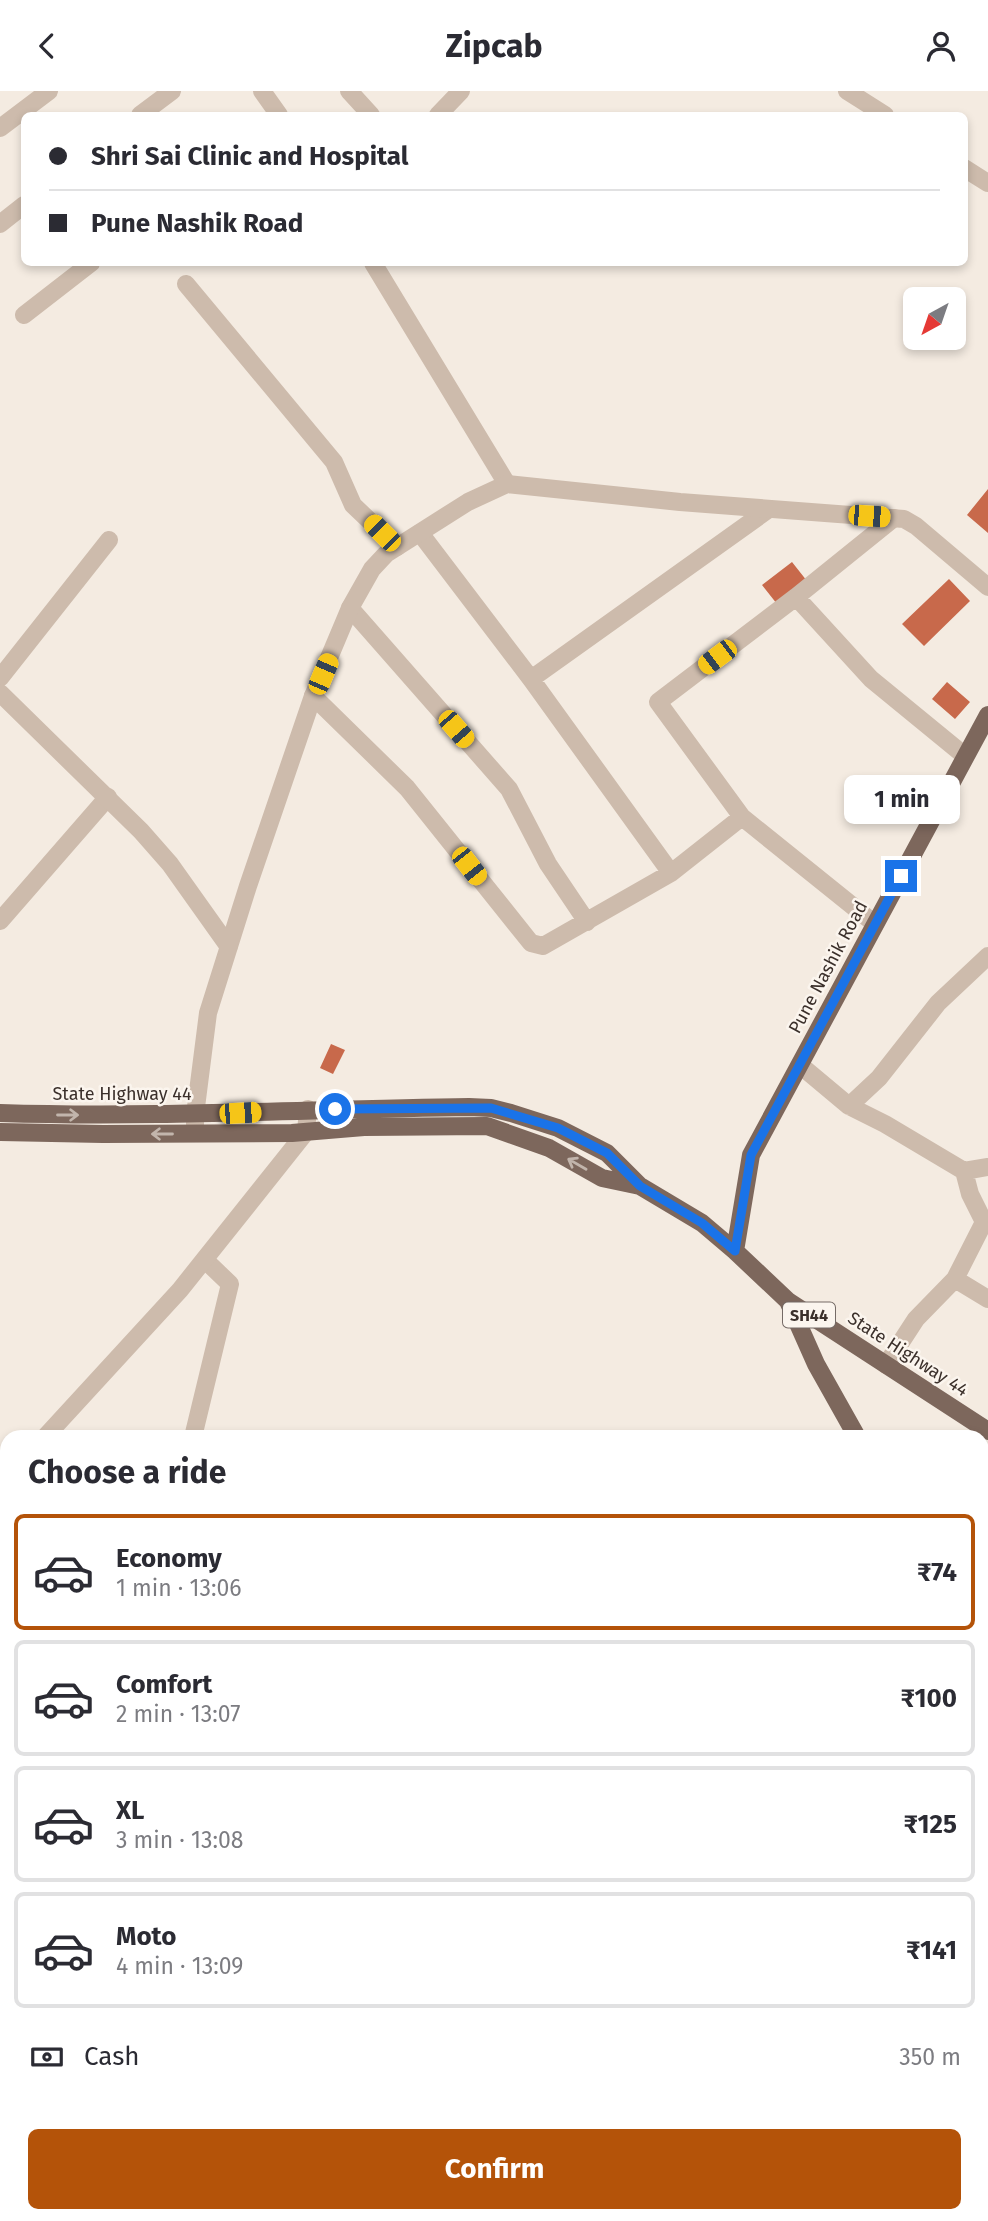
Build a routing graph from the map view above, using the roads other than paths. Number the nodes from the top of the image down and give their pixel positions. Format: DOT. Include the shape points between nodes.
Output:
graph roads {
  1 [pos="49,91"];
  2 [pos="172,91"];
  3 [pos="262,91"];
  4 [pos="349,91"];
  5 [pos="847,91"];
  6 [pos="457,92"];
  7 [pos="21,112"];
  8 [pos="21,112"];
  9 [pos="145,112"];
  10 [pos="275,112"];
  11 [pos="368,112"];
  12 [pos="440,112"];
  13 [pos="880,112"];
  14 [pos="0,128"];
  15 [pos="968,170"];
  16 [pos="988,183"];
  17 [pos="21,207"];
  18 [pos="0,224"];
  19 [pos="88,266"];
  20 [pos="375,266"];
  21 [pos="186,284"];
  22 [pos="24,315"];
  23 [pos="507,484"];
  24 [pos="769,509"];
  25 [pos="894,518"];
  26 [pos="420,533"];
  27 [pos="109,540"];
  28 [pos="397,547"];
  29 [pos="988,587"];
  30 [pos="796,597"];
  31 [pos="350,608"];
  32 [pos="0,678"];
  33 [pos="531,679"];
  34 [pos="0,693"];
  35 [pos="313,696"];
  36 [pos="988,715"];
  37 [pos="965,756"];
  38 [pos="108,797"];
  39 [pos="742,817"];
  40 [pos="671,873"];
  41 [pos="0,921"];
  42 [pos="587,922"];
  43 [pos="876,924"];
  44 [pos="229,947"];
  45 [pos="988,955"];
  46 [pos="800,1065"];
  47 [pos="849,1106"];
  48 [pos="308,1109"];
  49 [pos="0,1114"];
  50 [pos="195,1115"];
  51 [pos="489,1117"];
  52 [pos="0,1132"];
  53 [pos="306,1132"];
  54 [pos="195,1133"];
  55 [pos="988,1167"];
  56 [pos="964,1171"];
  57 [pos="986,1222"];
  58 [pos="735,1251"];
  59 [pos="205,1260"];
  60 [pos="955,1279"];
  61 [pos="988,1299"];
  62 [pos="788,1301"];
  63 [pos="886,1365"];
  64 [pos="52,1430"];
  65 [pos="195,1430"];
  66 [pos="853,1430"];
  67 [pos="986,1430"];
  1 -- 7 [label="street"];
  2 -- 9 [label="street"];
  3 -- 10 [label="street"];
  4 -- 11 [label="street"];
  5 -- 13 [label="street"];
  6 -- 12 [label="street"];
  8 -- 14 [label="street"];
  15 -- 16 [label="street"];
  17 -- 18 [label="street"];
  19 -- 22 [label="street"];
  20 -- 23 [label="street"];
  21 -- 28 [label="street" via="334,463 353,505"];
  23 -- 24 [label="street"];
  23 -- 26 [label="street"];
  24 -- 25 [label="street"];
  24 -- 33 [label="street"];
  25 -- 29 [label="street" via="916,526"];
  25 -- 30 [label="street"];
  26 -- 28 [label="street"];
  26 -- 33 [label="street"];
  27 -- 32 [label="street"];
  28 -- 31 [label="street" via="372,569"];
  30 -- 37 [label="street" via="871,678"];
  30 -- 39 [label="street" via="658,702"];
  31 -- 35 [label="street"];
  31 -- 42 [label="street" via="509,789 548,864"];
  33 -- 40 [label="street"];
  34 -- 38 [label="street"];
  35 -- 42 [label="street" via="407,788 531,943 543,946"];
  35 -- 44 [label="street"];
  36 -- 37 [label="main road, Pune Nashik Road"];
  37 -- 43 [label="main road, Pune Nashik Road"];
  38 -- 41 [label="street"];
  38 -- 44 [label="street" via="170,864"];
  39 -- 40 [label="street"];
  39 -- 43 [label="street"];
  40 -- 42 [label="street"];
  43 -- 46 [label="main road, Pune Nashik Road"];
  44 -- 50 [label="street" via="208,1013"];
  45 -- 47 [label="street" via="938,1003 879,1078"];
  46 -- 47 [label="street"];
  46 -- 58 [label="main road, Pune Nashik Road" via="751,1155"];
  47 -- 56 [label="street"];
  48 -- 50 [label="main road, State Highway 44 / SH44"];
  48 -- 51 [label="main road, State Highway 44 / SH44"];
  48 -- 53 [label="street"];
  49 -- 50 [label="main road, State Highway 44 / SH44, one-way"];
  50 -- 54 [label="street"];
  51 -- 53 [label="main road, State Highway 44 / SH44"];
  51 -- 58 [label="main road, State Highway 44 / SH44" via="558,1128 607,1153 640,1186 702,1223"];
  54 -- 52 [label="main road, State Highway 44 / SH44, one-way"];
  53 -- 54 [label="main road, State Highway 44 / SH44"];
  53 -- 59 [label="street"];
  55 -- 56 [label="street"];
  56 -- 57 [label="street"];
  57 -- 60 [label="street"];
  58 -- 62 [label="main road, State Highway 44 / SH44"];
  59 -- 64 [label="street"];
  59 -- 65 [label="street" via="230,1284"];
  60 -- 61 [label="street"];
  60 -- 63 [label="street" via="916,1319"];
  62 -- 63 [label="main road, State Highway 44 / SH44"];
  62 -- 66 [label="main road"];
  63 -- 67 [label="main road, State Highway 44 / SH44"];
}
